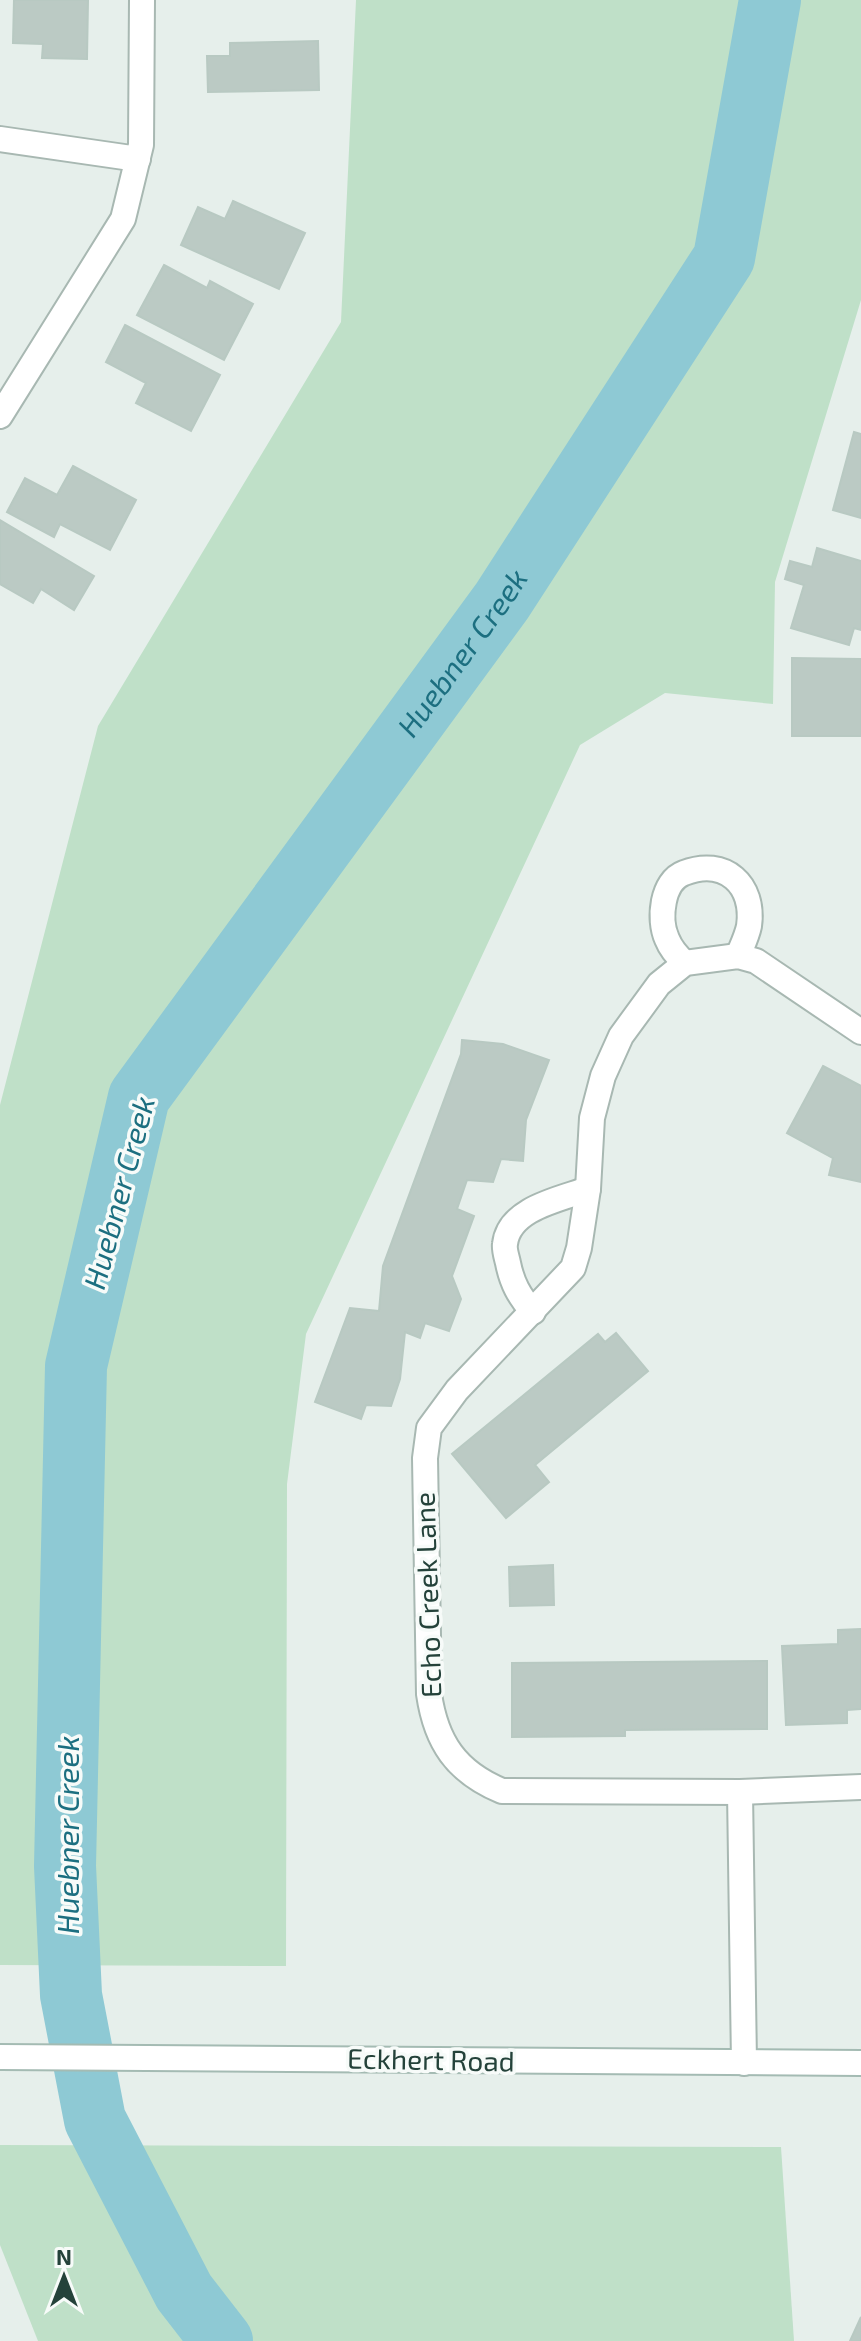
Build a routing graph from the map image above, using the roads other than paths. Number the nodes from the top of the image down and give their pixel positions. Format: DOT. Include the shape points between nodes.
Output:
graph roads {
  1 [pos="142,0"];
  2 [pos="0,139"];
  3 [pos="138,159"];
  4 [pos="0,416"];
  5 [pos="738,956"];
  6 [pos="685,963"];
  7 [pos="861,1032"];
  8 [pos="588,1189"];
  9 [pos="533,1312"];
  10 [pos="861,1787"];
  11 [pos="740,1792"];
  12 [pos="0,2057"];
  13 [pos="744,2063"];
  14 [pos="861,2063"];
  1 -- 3 [label="street"];
  2 -- 3 [label="street"];
  3 -- 4 [label="street" via="123,219"];
  5 -- 6 [label="street"];
  5 -- 6 [label="street" via="749,928 749,902 740,883 722,870 705,869 682,873 667,889 665,936"];
  5 -- 7 [label="street" via="756,961"];
  6 -- 8 [label="street, Echo Creek Lane" via="659,984 612,1053 592,1118"];
  8 -- 9 [label="street, Echo Creek Lane" via="573,1268"];
  8 -- 9 [label="street" via="534,1208 512,1225 505,1244 509,1270 517,1293"];
  9 -- 11 [label="street, Echo Creek Lane" via="457,1390 429,1428 429,1694 439,1734 468,1774 502,1791"];
  10 -- 11 [label="street, Echo Creek Lane"];
  11 -- 13 [label="street"];
  12 -- 13 [label="street, Eckhert Road"];
  13 -- 14 [label="street, Eckhert Road"];
}
